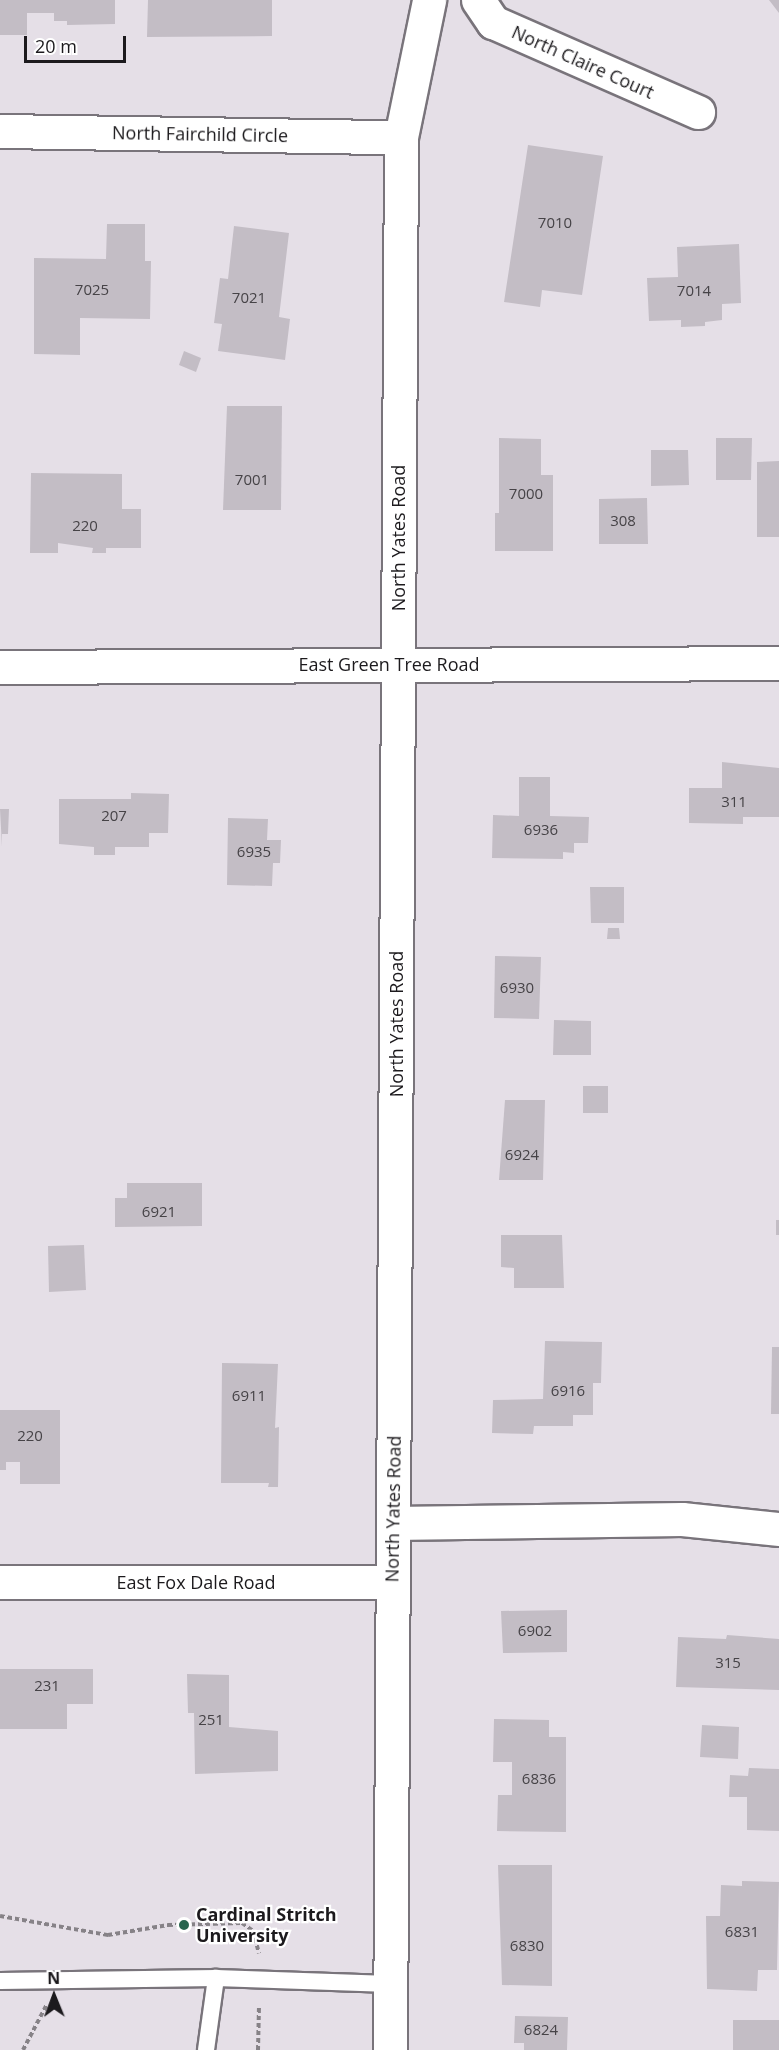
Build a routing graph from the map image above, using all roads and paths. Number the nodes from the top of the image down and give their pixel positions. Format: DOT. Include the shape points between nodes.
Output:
graph roads {
  1 [pos="429,0"];
  2 [pos="478,0"];
  3 [pos="698,112"];
  4 [pos="0,131"];
  5 [pos="401,137"];
  6 [pos="779,663"];
  7 [pos="397,664"];
  8 [pos="0,667"];
  9 [pos="393,1523"];
  10 [pos="779,1529"];
  11 [pos="0,1582"];
  12 [pos="392,1582"];
  13 [pos="0,1916"];
  14 [pos="216,1978"];
  15 [pos="59,1980"];
  16 [pos="259,1980"];
  17 [pos="0,1981"];
  18 [pos="390,1984"];
  19 [pos="22,2050"];
  20 [pos="206,2050"];
  21 [pos="258,2050"];
  22 [pos="390,2050"];
  1 -- 5 [label="street, North Yates Road"];
  2 -- 3 [label="street, North Claire Court" via="493,22"];
  4 -- 5 [label="street, North Fairchild Circle"];
  5 -- 7 [label="street, North Yates Road"];
  6 -- 7 [label="street, East Green Tree Road"];
  7 -- 8 [label="street, East Green Tree Road"];
  7 -- 9 [label="street, North Yates Road"];
  9 -- 10 [label="street" via="682,1519"];
  9 -- 12 [label="street, North Yates Road"];
  11 -- 12 [label="street, East Fox Dale Road"];
  12 -- 18 [label="street, North Yates Road"];
  13 -- 16 [label="path" via="108,1935 168,1925 242,1923 253,1930 259,1945"];
  14 -- 15 [label="lane"];
  14 -- 16 [label="lane"];
  14 -- 20 [label="lane"];
  15 -- 17 [label="lane"];
  15 -- 19 [label="path"];
  16 -- 18 [label="lane"];
  16 -- 21 [label="path"];
  18 -- 22 [label="street, North Yates Road"];
}
